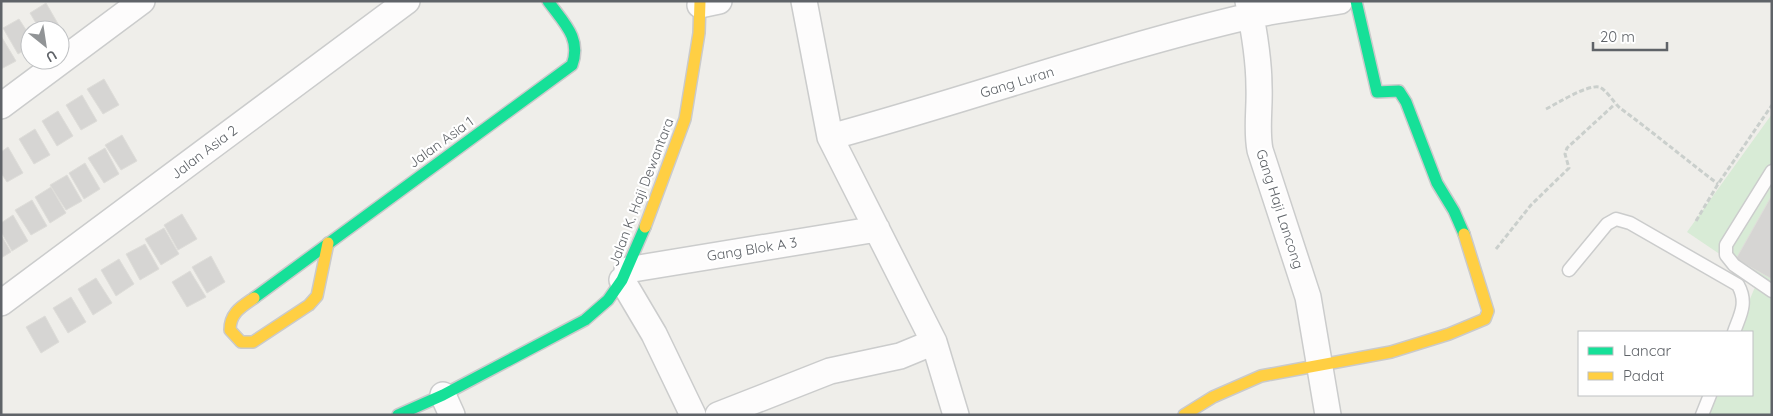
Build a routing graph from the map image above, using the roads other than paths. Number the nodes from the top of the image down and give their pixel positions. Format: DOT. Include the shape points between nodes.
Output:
graph roads {
  1 [pos="142,1"];
  2 [pos="407,1"];
  3 [pos="548,1"];
  4 [pos="804,1"];
  5 [pos="1340,1"];
  6 [pos="1356,1"];
  7 [pos="706,2"];
  8 [pos="1250,8"];
  9 [pos="1,106"];
  10 [pos="830,137"];
  11 [pos="1772,171"];
  12 [pos="877,229"];
  13 [pos="328,243"];
  14 [pos="1569,270"];
  15 [pos="625,275"];
  16 [pos="1772,291"];
  17 [pos="1,303"];
  18 [pos="1734,331"];
  19 [pos="934,342"];
  20 [pos="1318,364"];
  21 [pos="1710,396"];
  22 [pos="448,405"];
  23 [pos="398,415"];
  24 [pos="693,415"];
  25 [pos="718,415"];
  26 [pos="956,415"];
  27 [pos="1184,415"];
  28 [pos="1328,415"];
  29 [pos="1702,415"];
  1 -- 9 [label="street"];
  2 -- 17 [label="street, Jalan Asia 2"];
  3 -- 13 [label="street, Jalan Asia 1" via="575,40 577,52 572,65"];
  4 -- 10 [label="street"];
  5 -- 8 [label="street, Gang Luran"];
  6 -- 20 [label="street" via="1377,92 1399,91 1406,102 1437,183 1464,234 1488,310 1485,319 1449,334 1391,352"];
  7 -- 15 [label="street, Jalan K. Haji Dewantara" via="685,119 653,210"];
  8 -- 10 [label="street, Gang Luran" via="921,112"];
  8 -- 20 [label="street, Gang Haji Lancong" via="1257,45 1257,134 1260,150 1308,297"];
  10 -- 12 [label="street"];
  11 -- 16 [label="lane" via="1726,245 1726,255 1734,265"];
  12 -- 15 [label="street, Gang Blok A 3"];
  12 -- 19 [label="street"];
  13 -- 13 [label="street, Jalan Asia 1" via="236,311 230,320 230,330 241,342 253,342 309,305 317,296"];
  14 -- 18 [label="lane" via="1607,224 1616,219 1630,223 1738,286 1745,304"];
  15 -- 22 [label="street, Jalan K. Haji Dewantara" via="608,300 585,320"];
  15 -- 24 [label="street"];
  19 -- 25 [label="street" via="900,356 830,371"];
  19 -- 26 [label="street"];
  20 -- 27 [label="street" via="1262,376 1213,397"];
  20 -- 28 [label="street, Gang Haji Lancong"];
  21 -- 29 [label="lane"];
  22 -- 23 [label="street, Jalan K. Haji Dewantara"];
}
